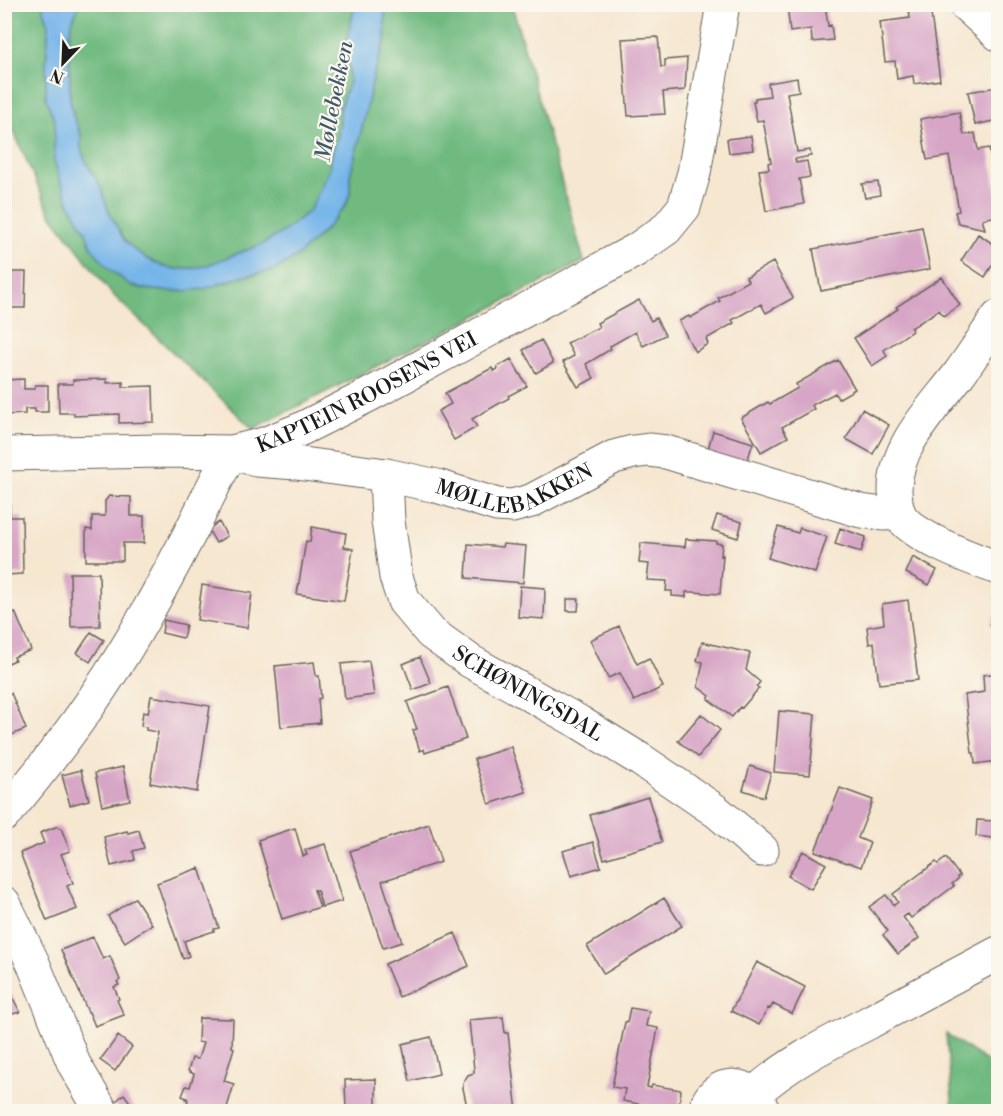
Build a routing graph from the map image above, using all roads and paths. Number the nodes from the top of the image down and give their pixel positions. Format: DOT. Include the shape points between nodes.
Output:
graph roads {
  1 [pos="723,4"];
  2 [pos="965,4"];
  3 [pos="999,34"];
  4 [pos="999,317"];
  5 [pos="232,452"];
  6 [pos="4,454"];
  7 [pos="386,475"];
  8 [pos="899,513"];
  9 [pos="999,568"];
  10 [pos="4,815"];
  11 [pos="762,850"];
  12 [pos="4,903"];
  13 [pos="999,953"];
  14 [pos="759,1103"];
  15 [pos="102,1112"];
  16 [pos="705,1112"];
  1 -- 5 [label="street, KAPTEIN ROOSENS VEI" via="694,173 684,207 666,229 636,250 369,395 273,441"];
  2 -- 3 [label="street"];
  4 -- 8 [label="street" via="904,451 895,487"];
  5 -- 6 [label="street, MØLLEBAKKEN"];
  5 -- 7 [label="street, MØLLEBAKKEN" via="256,460"];
  5 -- 10 [label="street, KAPTEIN ROOSENS VEI" via="144,619 112,670 57,750"];
  7 -- 8 [label="street, MØLLEBAKKEN" via="512,506 531,501 614,458 649,450 861,511"];
  7 -- 11 [label="street, SCHØNINGSDAL" via="396,577 404,601 431,633 470,661 650,766 716,811"];
  8 -- 9 [label="street" via="921,534"];
  12 -- 15 [label="street" via="74,1064"];
  13 -- 14 [label="street" via="792,1066 765,1084"];
  14 -- 16 [label="street" via="745,1087 733,1086 712,1094"];
}
